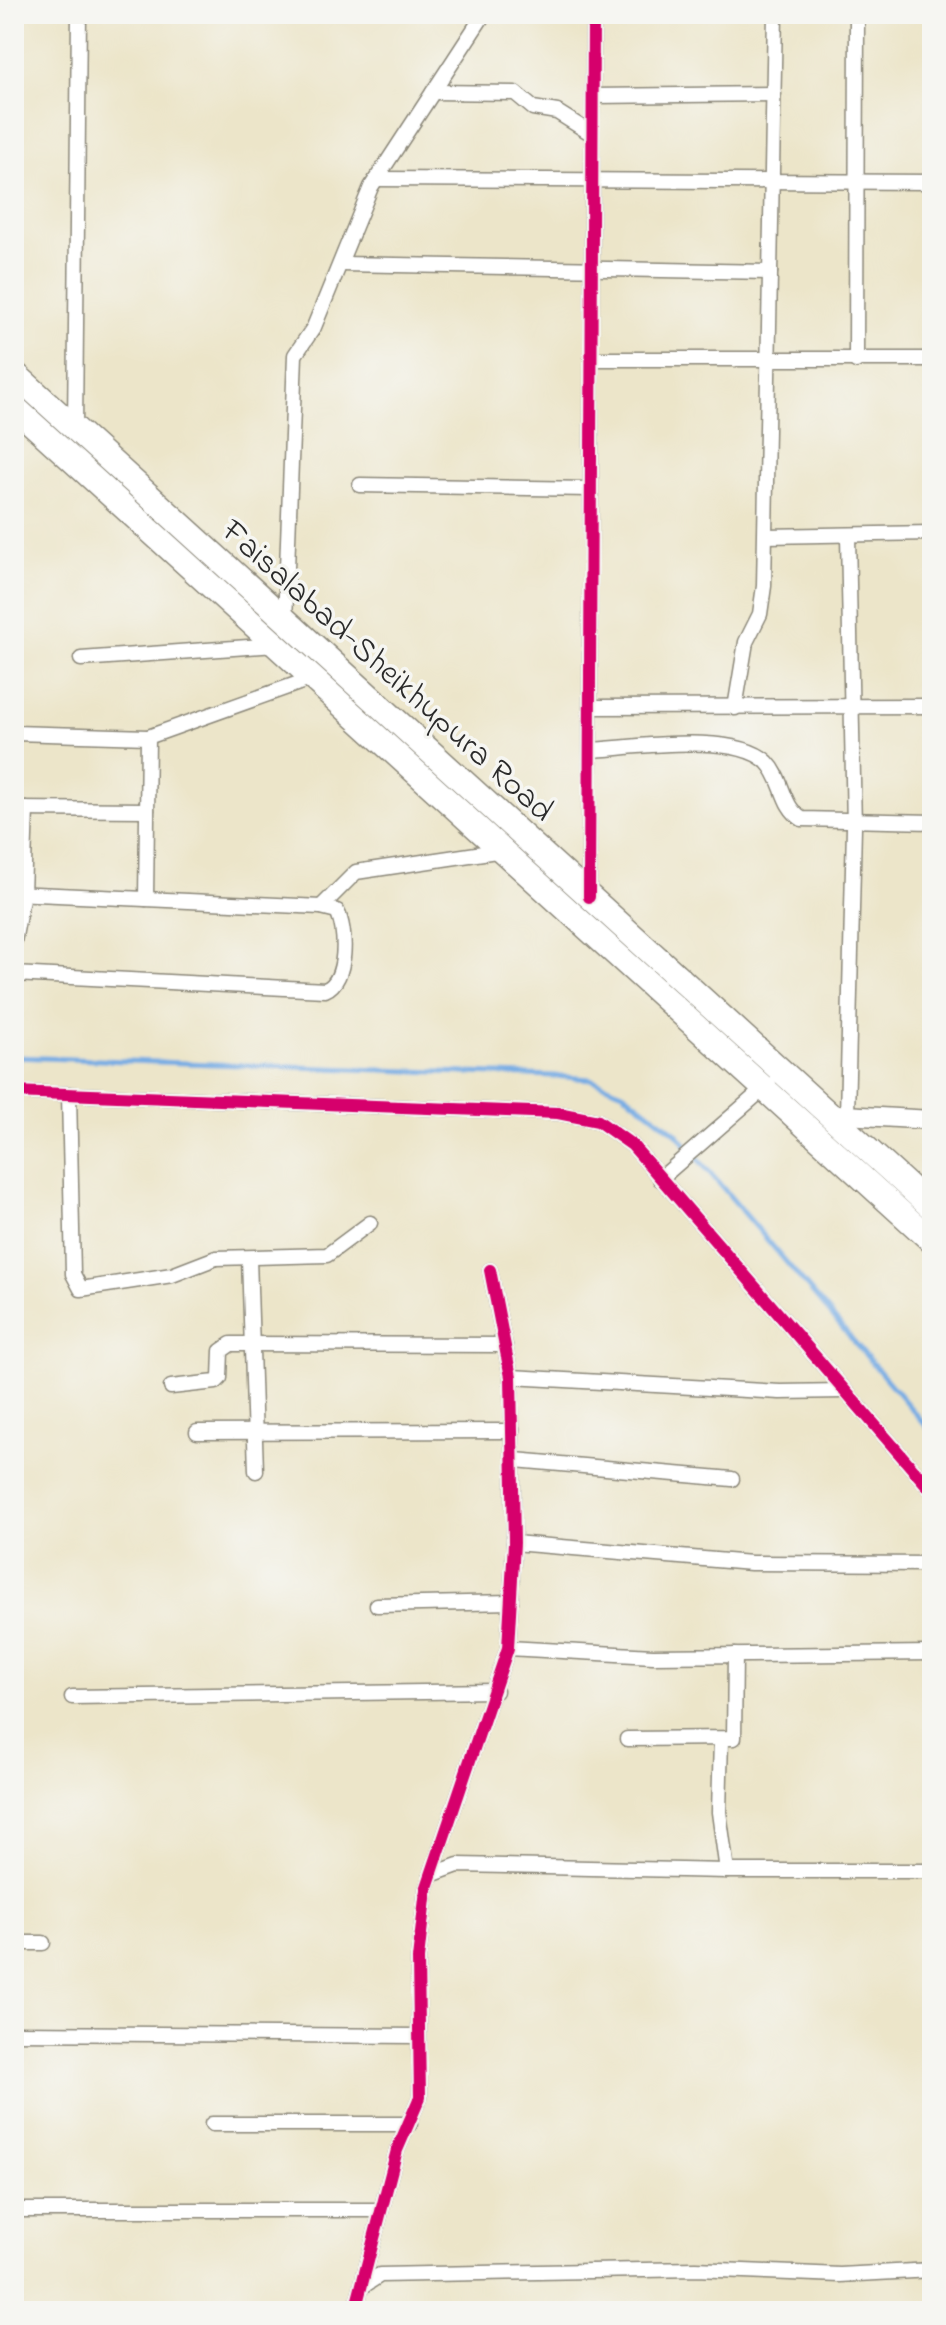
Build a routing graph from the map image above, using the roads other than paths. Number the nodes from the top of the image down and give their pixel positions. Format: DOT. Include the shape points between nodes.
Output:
graph roads {
  1 [pos="79,14"];
  2 [pos="484,14"];
  3 [pos="593,14"];
  4 [pos="775,14"];
  5 [pos="857,14"];
  6 [pos="433,92"];
  7 [pos="774,94"];
  8 [pos="593,96"];
  9 [pos="592,134"];
  10 [pos="376,179"];
  11 [pos="592,182"];
  12 [pos="772,182"];
  13 [pos="932,182"];
  14 [pos="856,183"];
  15 [pos="341,264"];
  16 [pos="591,270"];
  17 [pos="770,272"];
  18 [pos="591,359"];
  19 [pos="932,359"];
  20 [pos="769,360"];
  21 [pos="856,361"];
  22 [pos="14,373"];
  23 [pos="14,407"];
  24 [pos="75,429"];
  25 [pos="360,485"];
  26 [pos="590,489"];
  27 [pos="932,533"];
  28 [pos="766,536"];
  29 [pos="848,536"];
  30 [pos="281,634"];
  31 [pos="81,659"];
  32 [pos="313,678"];
  33 [pos="932,706"];
  34 [pos="590,707"];
  35 [pos="853,707"];
  36 [pos="735,708"];
  37 [pos="14,733"];
  38 [pos="148,737"];
  39 [pos="590,750"];
  40 [pos="20,809"];
  41 [pos="147,810"];
  42 [pos="854,822"];
  43 [pos="932,822"];
  44 [pos="504,850"];
  45 [pos="18,893"];
  46 [pos="589,897"];
  47 [pos="146,899"];
  48 [pos="321,907"];
  49 [pos="14,942"];
  50 [pos="14,974"];
  51 [pos="772,1081"];
  52 [pos="14,1092"];
  53 [pos="69,1094"];
  54 [pos="837,1115"];
  55 [pos="932,1120"];
  56 [pos="660,1179"];
  57 [pos="932,1208"];
  58 [pos="370,1223"];
  59 [pos="932,1241"];
  60 [pos="249,1258"];
  61 [pos="490,1270"];
  62 [pos="251,1344"];
  63 [pos="505,1345"];
  64 [pos="511,1377"];
  65 [pos="171,1387"];
  66 [pos="844,1391"];
  67 [pos="513,1431"];
  68 [pos="197,1432"];
  69 [pos="256,1432"];
  70 [pos="515,1460"];
  71 [pos="256,1471"];
  72 [pos="732,1479"];
  73 [pos="932,1491"];
  74 [pos="514,1543"];
  75 [pos="932,1564"];
  76 [pos="511,1602"];
  77 [pos="377,1605"];
  78 [pos="508,1648"];
  79 [pos="932,1653"];
  80 [pos="735,1655"];
  81 [pos="496,1691"];
  82 [pos="72,1697"];
  83 [pos="627,1739"];
  84 [pos="721,1739"];
  85 [pos="727,1871"];
  86 [pos="932,1871"];
  87 [pos="431,1875"];
  88 [pos="14,1943"];
  89 [pos="43,1943"];
  90 [pos="14,2033"];
  91 [pos="418,2036"];
  92 [pos="212,2124"];
  93 [pos="410,2124"];
  94 [pos="14,2210"];
  95 [pos="379,2210"];
  96 [pos="932,2270"];
  97 [pos="363,2286"];
  98 [pos="355,2311"];
  1 -- 24 [label="street"];
  2 -- 6 [label="street"];
  3 -- 8 [label="street"];
  4 -- 7 [label="street"];
  5 -- 14 [label="street"];
  6 -- 9 [label="street" via="515,93 533,108 557,112"];
  6 -- 10 [label="street"];
  7 -- 8 [label="street"];
  7 -- 12 [label="street"];
  8 -- 9 [label="street"];
  9 -- 11 [label="street"];
  10 -- 11 [label="street"];
  10 -- 15 [label="street"];
  11 -- 12 [label="street"];
  11 -- 16 [label="street"];
  12 -- 14 [label="street"];
  12 -- 17 [label="street"];
  13 -- 14 [label="street"];
  14 -- 21 [label="street"];
  15 -- 16 [label="street"];
  15 -- 30 [label="street" via="293,361"];
  16 -- 17 [label="street"];
  16 -- 18 [label="street"];
  17 -- 20 [label="street"];
  18 -- 20 [label="street"];
  18 -- 26 [label="street"];
  19 -- 21 [label="street"];
  20 -- 21 [label="street"];
  20 -- 28 [label="street"];
  22 -- 24 [label="highway, Faisalabad-Sheikhupura Road"];
  23 -- 30 [label="highway, Faisalabad-Sheikhupura Road"];
  24 -- 30 [label="highway, Faisalabad-Sheikhupura Road"];
  25 -- 26 [label="street"];
  26 -- 34 [label="street"];
  27 -- 29 [label="street"];
  28 -- 29 [label="street"];
  28 -- 36 [label="street" via="763,598 746,642"];
  29 -- 35 [label="street"];
  30 -- 31 [label="street"];
  30 -- 32 [label="highway, Faisalabad-Sheikhupura Road"];
  30 -- 46 [label="highway, Faisalabad-Sheikhupura Road"];
  32 -- 38 [label="street"];
  32 -- 44 [label="highway, Faisalabad-Sheikhupura Road"];
  33 -- 35 [label="street"];
  34 -- 36 [label="street"];
  34 -- 39 [label="street"];
  35 -- 36 [label="street"];
  35 -- 42 [label="street"];
  37 -- 38 [label="street"];
  38 -- 41 [label="street"];
  39 -- 42 [label="street" via="714,745 745,751 774,770 794,814 809,821"];
  39 -- 46 [label="street"];
  40 -- 41 [label="street"];
  40 -- 45 [label="street"];
  41 -- 47 [label="street"];
  42 -- 43 [label="street"];
  42 -- 54 [label="street"];
  44 -- 48 [label="street" via="356,872"];
  44 -- 51 [label="highway, Faisalabad-Sheikhupura Road"];
  45 -- 47 [label="street"];
  45 -- 49 [label="street"];
  46 -- 51 [label="highway, Faisalabad-Sheikhupura Road"];
  47 -- 48 [label="street"];
  48 -- 50 [label="street" via="337,911 343,921 340,978 325,990"];
  51 -- 54 [label="highway, Faisalabad-Sheikhupura Road"];
  51 -- 56 [label="street"];
  51 -- 59 [label="highway, Faisalabad-Sheikhupura Road"];
  52 -- 53 [label="street"];
  53 -- 56 [label="street" via="580,1116 623,1135"];
  53 -- 60 [label="street" via="76,1285 87,1290 172,1275 216,1258"];
  54 -- 55 [label="street"];
  54 -- 57 [label="highway, Faisalabad-Sheikhupura Road"];
  56 -- 66 [label="street"];
  58 -- 60 [label="street" via="327,1255"];
  60 -- 62 [label="street"];
  61 -- 63 [label="street"];
  62 -- 63 [label="street"];
  62 -- 65 [label="street" via="222,1348 220,1378 213,1384"];
  62 -- 69 [label="street"];
  63 -- 64 [label="street"];
  64 -- 66 [label="street"];
  64 -- 67 [label="street"];
  66 -- 73 [label="street"];
  67 -- 69 [label="street"];
  67 -- 70 [label="street"];
  68 -- 69 [label="street"];
  69 -- 71 [label="street"];
  70 -- 72 [label="street"];
  70 -- 74 [label="street"];
  74 -- 75 [label="street" via="751,1563"];
  74 -- 76 [label="street"];
  76 -- 77 [label="street"];
  76 -- 78 [label="street"];
  78 -- 80 [label="street"];
  78 -- 81 [label="street"];
  79 -- 80 [label="street"];
  80 -- 84 [label="street" via="736,1734"];
  81 -- 82 [label="street"];
  81 -- 87 [label="street"];
  83 -- 84 [label="street"];
  84 -- 85 [label="street" via="719,1812"];
  85 -- 86 [label="street"];
  85 -- 87 [label="street" via="458,1865"];
  87 -- 91 [label="street" via="418,1959"];
  88 -- 89 [label="street"];
  90 -- 91 [label="street"];
  91 -- 93 [label="street" via="420,2097"];
  92 -- 93 [label="street"];
  93 -- 95 [label="street"];
  94 -- 95 [label="street"];
  95 -- 97 [label="street"];
  96 -- 97 [label="street" via="840,2275 696,2269 380,2275"];
  97 -- 98 [label="street"];
}
